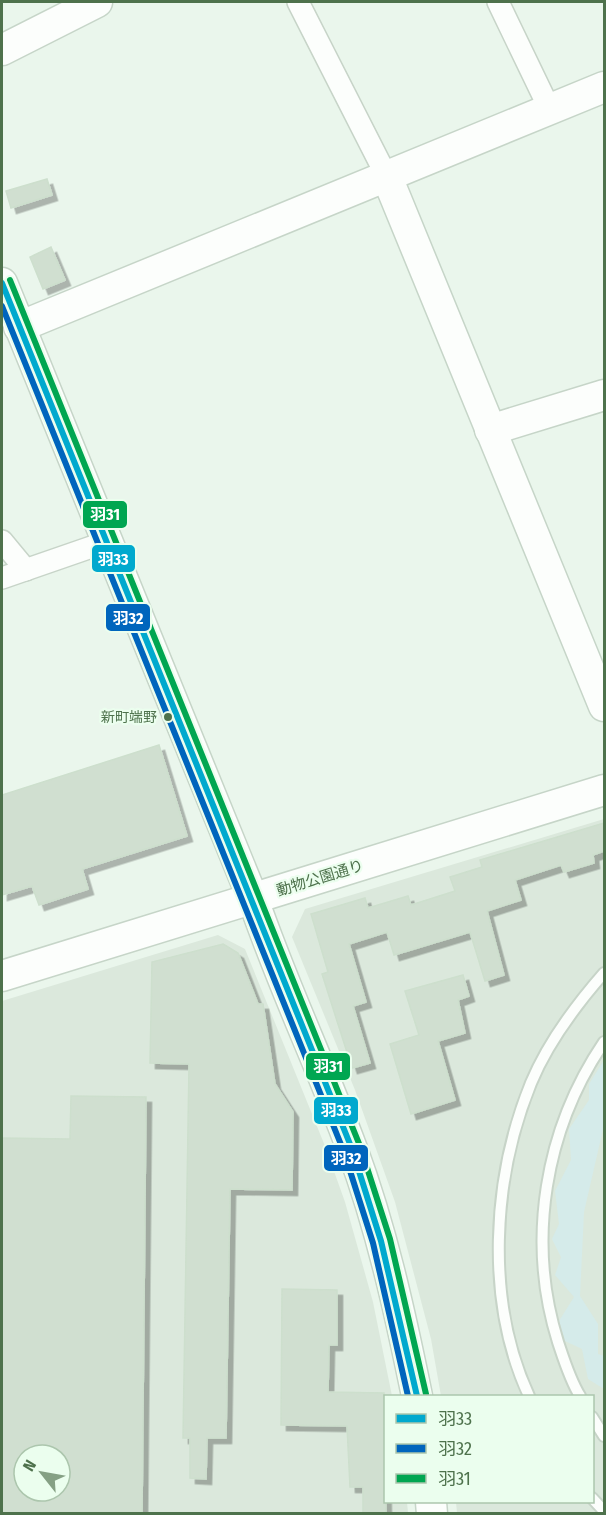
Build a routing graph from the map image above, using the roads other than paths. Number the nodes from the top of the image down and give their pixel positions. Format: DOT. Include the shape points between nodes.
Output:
graph roads {
  1 [pos="97,2"];
  2 [pos="298,2"];
  3 [pos="498,2"];
  4 [pos="2,50"];
  5 [pos="604,87"];
  6 [pos="550,110"];
  7 [pos="387,177"];
  8 [pos="2,284"];
  9 [pos="19,327"];
  10 [pos="604,395"];
  11 [pos="490,430"];
  12 [pos="2,541"];
  13 [pos="106,542"];
  14 [pos="26,570"];
  15 [pos="2,578"];
  16 [pos="604,706"];
  17 [pos="604,790"];
  18 [pos="253,899"];
  19 [pos="604,973"];
  20 [pos="2,976"];
  21 [pos="604,1042"];
  22 [pos="417,1395"];
  23 [pos="530,1395"];
  24 [pos="580,1395"];
  25 [pos="594,1420"];
  26 [pos="604,1436"];
  1 -- 4 [label="street"];
  2 -- 7 [label="street"];
  3 -- 6 [label="street"];
  5 -- 6 [label="street"];
  6 -- 7 [label="street"];
  7 -- 9 [label="street"];
  7 -- 11 [label="street"];
  8 -- 9 [label="street"];
  9 -- 13 [label="street"];
  10 -- 11 [label="street"];
  11 -- 16 [label="street"];
  12 -- 14 [label="street"];
  13 -- 14 [label="street"];
  13 -- 18 [label="street"];
  14 -- 15 [label="street"];
  17 -- 18 [label="street, 動物公園通り"];
  18 -- 20 [label="street, 動物公園通り"];
  18 -- 22 [label="street" via="369,1200 400,1313"];
  19 -- 23 [label="lane" via="558,1033 531,1082 509,1158 499,1248 510,1337"];
  21 -- 24 [label="lane" via="573,1097 558,1137 543,1211 545,1285 550,1314"];
  25 -- 26 [label="lane"];
}
